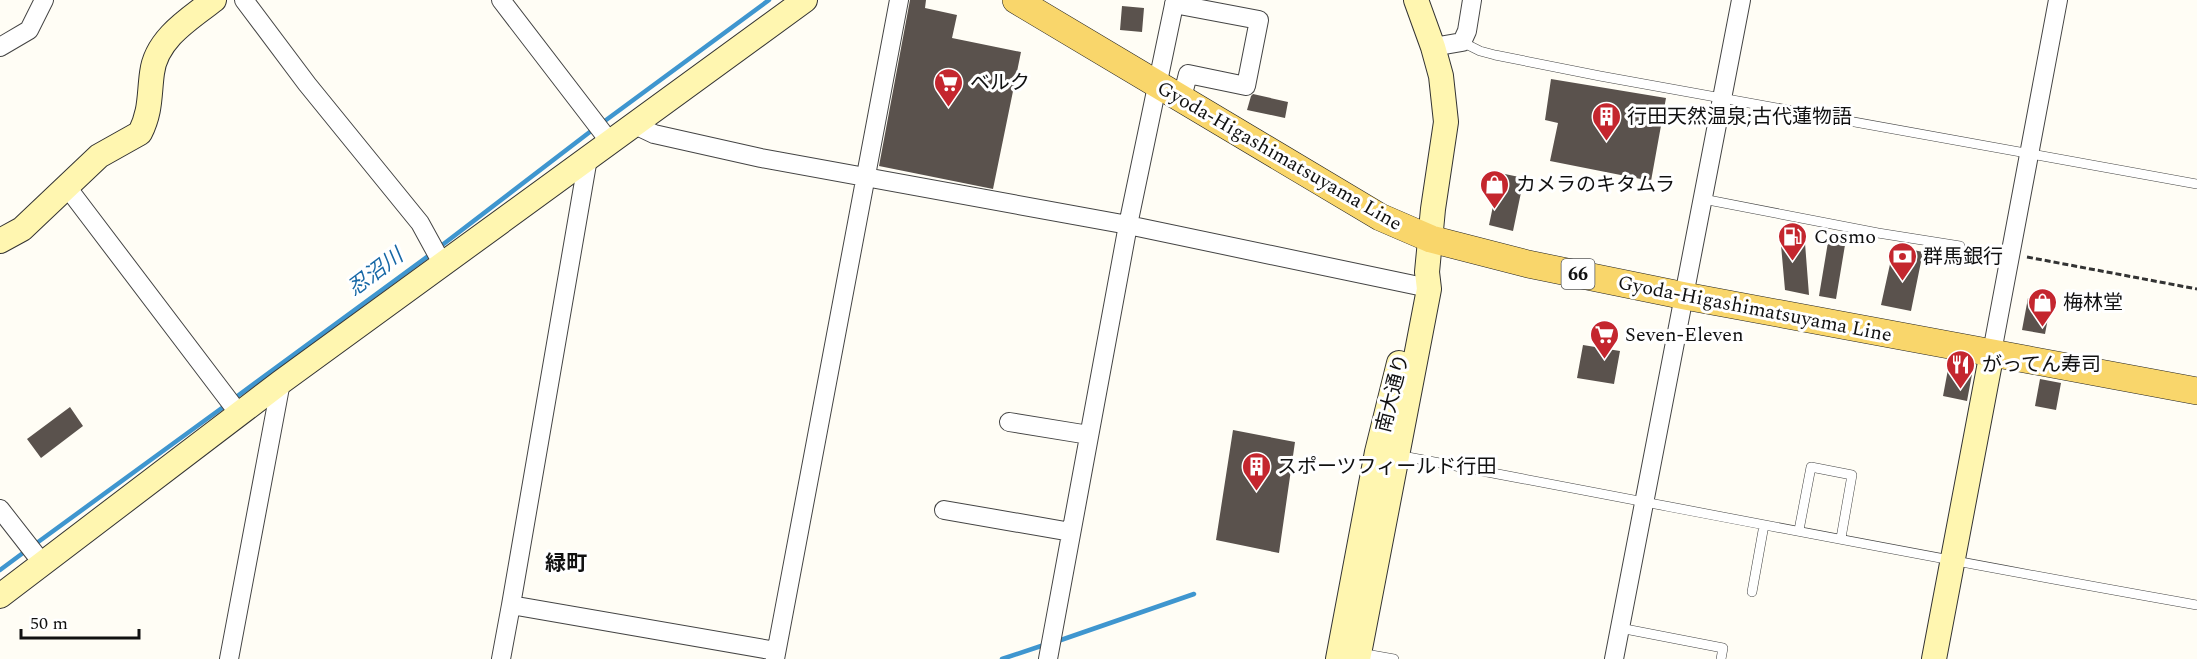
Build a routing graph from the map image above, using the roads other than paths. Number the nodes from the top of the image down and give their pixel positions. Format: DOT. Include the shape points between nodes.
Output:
graph roads {
  1 [pos="44,0"];
  2 [pos="214,0"];
  3 [pos="244,0"];
  4 [pos="501,0"];
  5 [pos="805,0"];
  6 [pos="899,0"];
  7 [pos="1016,0"];
  8 [pos="1416,0"];
  9 [pos="1472,0"];
  10 [pos="1741,0"];
  11 [pos="2058,0"];
  12 [pos="1174,2"];
  13 [pos="1462,42"];
  14 [pos="0,47"];
  15 [pos="1433,47"];
  16 [pos="1156,83"];
  17 [pos="1722,97"];
  18 [pos="1182,98"];
  19 [pos="635,125"];
  20 [pos="610,142"];
  21 [pos="2029,154"];
  22 [pos="588,158"];
  23 [pos="865,177"];
  24 [pos="2197,184"];
  25 [pos="67,187"];
  26 [pos="1703,199"];
  27 [pos="1128,225"];
  28 [pos="1431,239"];
  29 [pos="0,241"];
  30 [pos="1960,246"];
  31 [pos="443,265"];
  32 [pos="1423,279"];
  33 [pos="1685,296"];
  34 [pos="1992,352"];
  35 [pos="282,382"];
  36 [pos="2197,391"];
  37 [pos="240,415"];
  38 [pos="1009,422"];
  39 [pos="1089,435"];
  40 [pos="1387,454"];
  41 [pos="1645,501"];
  42 [pos="0,508"];
  43 [pos="944,510"];
  44 [pos="1764,525"];
  45 [pos="1798,531"];
  46 [pos="1071,532"];
  47 [pos="1841,538"];
  48 [pos="1952,562"];
  49 [pos="43,564"];
  50 [pos="1752,591"];
  51 [pos="0,596"];
  52 [pos="511,604"];
  53 [pos="2197,605"];
  54 [pos="1620,628"];
  55 [pos="775,655"];
  56 [pos="1349,655"];
  57 [pos="229,659"];
  58 [pos="501,659"];
  59 [pos="1048,659"];
  60 [pos="1394,659"];
  61 [pos="1614,659"];
  62 [pos="1721,659"];
  63 [pos="1934,659"];
  1 -- 14 [label="street" via="29,30"];
  2 -- 25 [label="street" via="161,46 140,133 99,156"];
  3 -- 31 [label="street" via="420,223"];
  4 -- 20 [label="street"];
  5 -- 19 [label="street"];
  6 -- 23 [label="street"];
  7 -- 16 [label="main road, Gyoda-Higashimatsuyama Line / 66"];
  8 -- 15 [label="street, 南大通り"];
  9 -- 13 [label="street"];
  10 -- 17 [label="street"];
  11 -- 21 [label="street"];
  12 -- 16 [label="street"];
  12 -- 18 [label="street" via="1259,20 1246,86 1188,74"];
  13 -- 15 [label="street"];
  13 -- 17 [label="lane" via="1495,55"];
  15 -- 28 [label="street, 南大通り" via="1446,122"];
  16 -- 18 [label="main road, Gyoda-Higashimatsuyama Line / 66"];
  16 -- 27 [label="street"];
  17 -- 21 [label="lane"];
  17 -- 26 [label="street"];
  18 -- 28 [label="main road, Gyoda-Higashimatsuyama Line / 66" via="1380,217"];
  19 -- 20 [label="street"];
  19 -- 23 [label="street" via="654,134"];
  20 -- 22 [label="street"];
  21 -- 24 [label="lane"];
  21 -- 34 [label="street"];
  22 -- 31 [label="street"];
  22 -- 52 [label="street"];
  23 -- 27 [label="street"];
  23 -- 55 [label="street"];
  25 -- 29 [label="street" via="22,229"];
  25 -- 37 [label="street"];
  26 -- 30 [label="lane"];
  26 -- 33 [label="street"];
  27 -- 32 [label="street"];
  27 -- 39 [label="street"];
  28 -- 32 [label="street, 南大通り"];
  28 -- 33 [label="main road, Gyoda-Higashimatsuyama Line / 66" via="1528,264"];
  31 -- 35 [label="street"];
  32 -- 40 [label="street, 南大通り" via="1429,289"];
  33 -- 34 [label="main road, Gyoda-Higashimatsuyama Line / 66"];
  33 -- 41 [label="street"];
  34 -- 36 [label="main road, Gyoda-Higashimatsuyama Line / 66"];
  34 -- 48 [label="street"];
  35 -- 37 [label="street"];
  35 -- 57 [label="street"];
  37 -- 49 [label="street"];
  38 -- 39 [label="street"];
  39 -- 46 [label="street"];
  40 -- 41 [label="lane"];
  40 -- 56 [label="street, 南大通り"];
  41 -- 44 [label="lane"];
  41 -- 54 [label="street"];
  42 -- 49 [label="street"];
  43 -- 46 [label="street"];
  44 -- 45 [label="lane"];
  44 -- 50 [label="lane"];
  45 -- 47 [label="lane"];
  45 -- 47 [label="lane" via="1811,467 1852,475"];
  46 -- 59 [label="street"];
  47 -- 48 [label="lane"];
  48 -- 53 [label="lane"];
  48 -- 63 [label="street"];
  49 -- 51 [label="street"];
  52 -- 55 [label="street"];
  52 -- 58 [label="street"];
  54 -- 61 [label="street"];
  54 -- 62 [label="lane" via="1723,648"];
  56 -- 60 [label="lane"];
}
